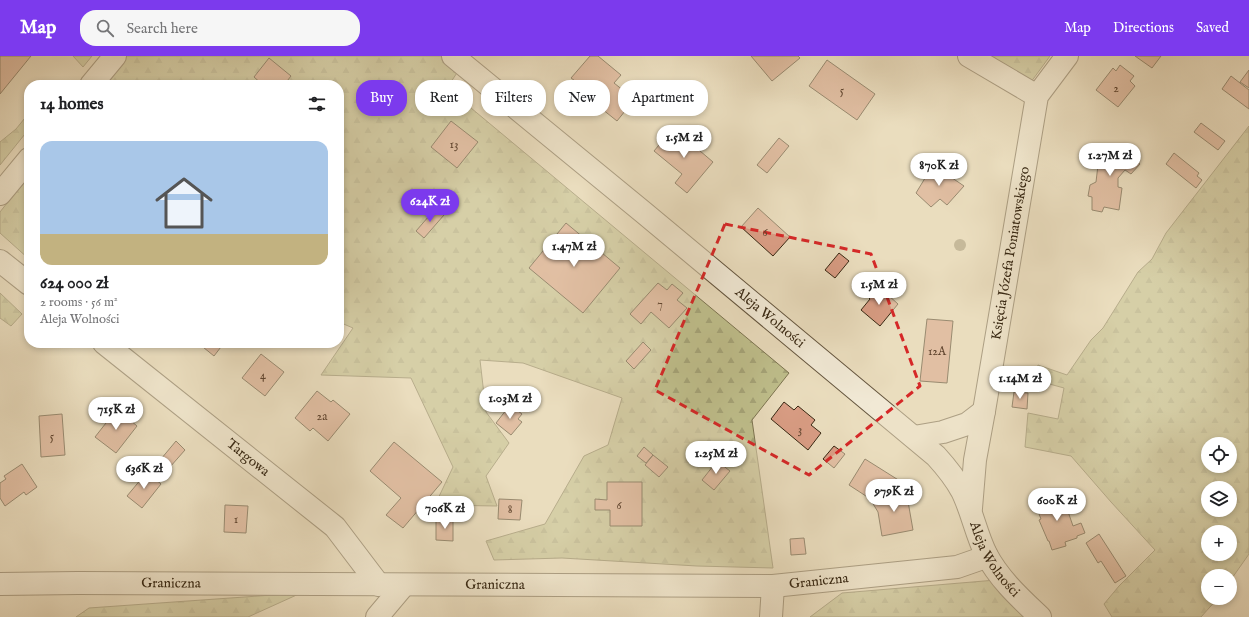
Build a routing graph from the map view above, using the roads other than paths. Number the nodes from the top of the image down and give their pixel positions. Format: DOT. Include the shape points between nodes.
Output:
graph roads {
  1 [pos="115,56"];
  2 [pos="453,56"];
  3 [pos="969,56"];
  4 [pos="1067,56"];
  5 [pos="95,80"];
  6 [pos="1037,96"];
  7 [pos="24,165"];
  8 [pos="0,194"];
  9 [pos="0,261"];
  10 [pos="24,280"];
  11 [pos="110,348"];
  12 [pos="984,411"];
  13 [pos="914,437"];
  14 [pos="971,514"];
  15 [pos="986,554"];
  16 [pos="0,584"];
  17 [pos="379,585"];
  18 [pos="404,585"];
  19 [pos="773,586"];
  20 [pos="377,617"];
  21 [pos="771,617"];
  22 [pos="1040,617"];
  1 -- 5 [label="street"];
  2 -- 13 [label="street, Aleja Wolności"];
  3 -- 6 [label="street"];
  4 -- 6 [label="street"];
  6 -- 12 [label="street, Księcia Józefa Poniatowskiego"];
  7 -- 8 [label="street"];
  9 -- 10 [label="street"];
  11 -- 17 [label="street, Targowa" via="335,527"];
  12 -- 13 [label="street" via="967,424 943,432"];
  12 -- 14 [label="street, Księcia Józefa Poniatowskiego" via="972,477"];
  13 -- 14 [label="street, Aleja Wolności" via="952,474"];
  14 -- 15 [label="street, Aleja Wolności"];
  15 -- 19 [label="street, Graniczna" via="980,559 957,567"];
  15 -- 22 [label="street, Aleja Wolności" via="1010,588"];
  16 -- 17 [label="street, Graniczna"];
  17 -- 18 [label="street, Graniczna"];
  18 -- 19 [label="street, Graniczna"];
  18 -- 20 [label="street"];
  19 -- 21 [label="street"];
}
